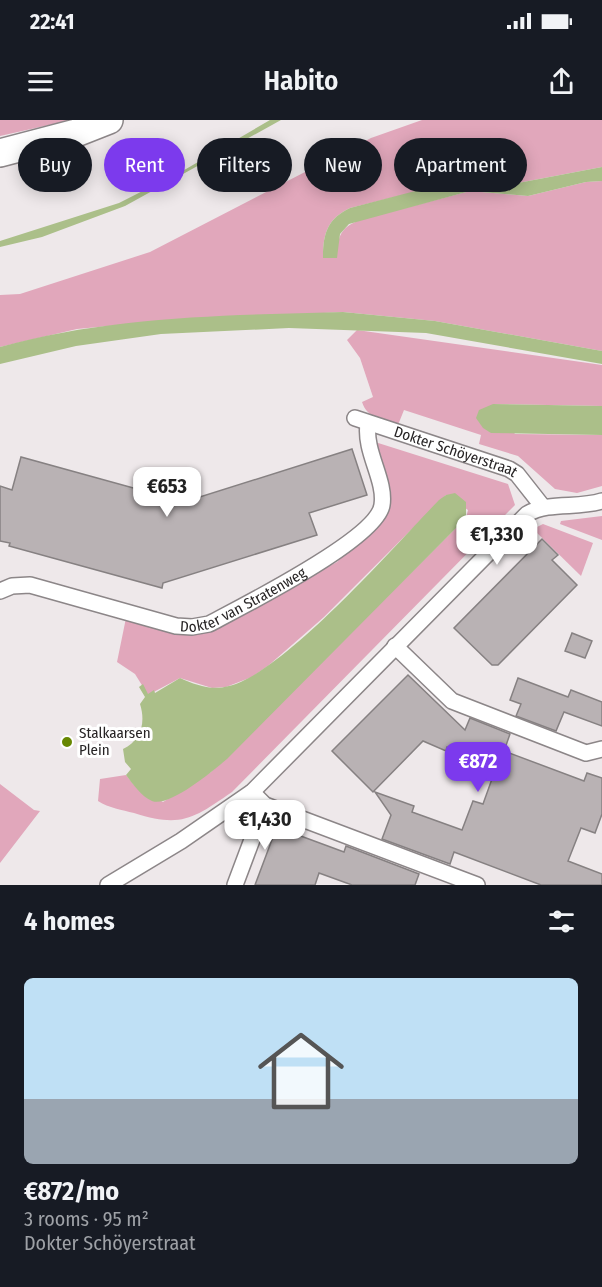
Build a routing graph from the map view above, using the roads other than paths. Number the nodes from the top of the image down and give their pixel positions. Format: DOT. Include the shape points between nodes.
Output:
graph roads {
  1 [pos="109,120"];
  2 [pos="0,153"];
  3 [pos="361,421"];
  4 [pos="602,501"];
  5 [pos="543,507"];
  6 [pos="0,591"];
  7 [pos="395,646"];
  8 [pos="602,749"];
  9 [pos="252,792"];
  10 [pos="265,805"];
  11 [pos="108,885"];
  12 [pos="235,885"];
  13 [pos="477,885"];
  1 -- 2 [label="highway"];
  3 -- 5 [label="street, Dokter Schöyerstraat" via="509,469"];
  3 -- 6 [label="street, Dokter van Stratenweg" via="382,501 379,514 333,556 209,624 176,626 30,585"];
  4 -- 5 [label="street"];
  5 -- 7 [label="street" via="527,514"];
  7 -- 8 [label="street" via="452,701 586,753"];
  7 -- 9 [label="street"];
  9 -- 10 [label="street"];
  9 -- 11 [label="street"];
  10 -- 12 [label="street"];
  10 -- 13 [label="street"];
}
